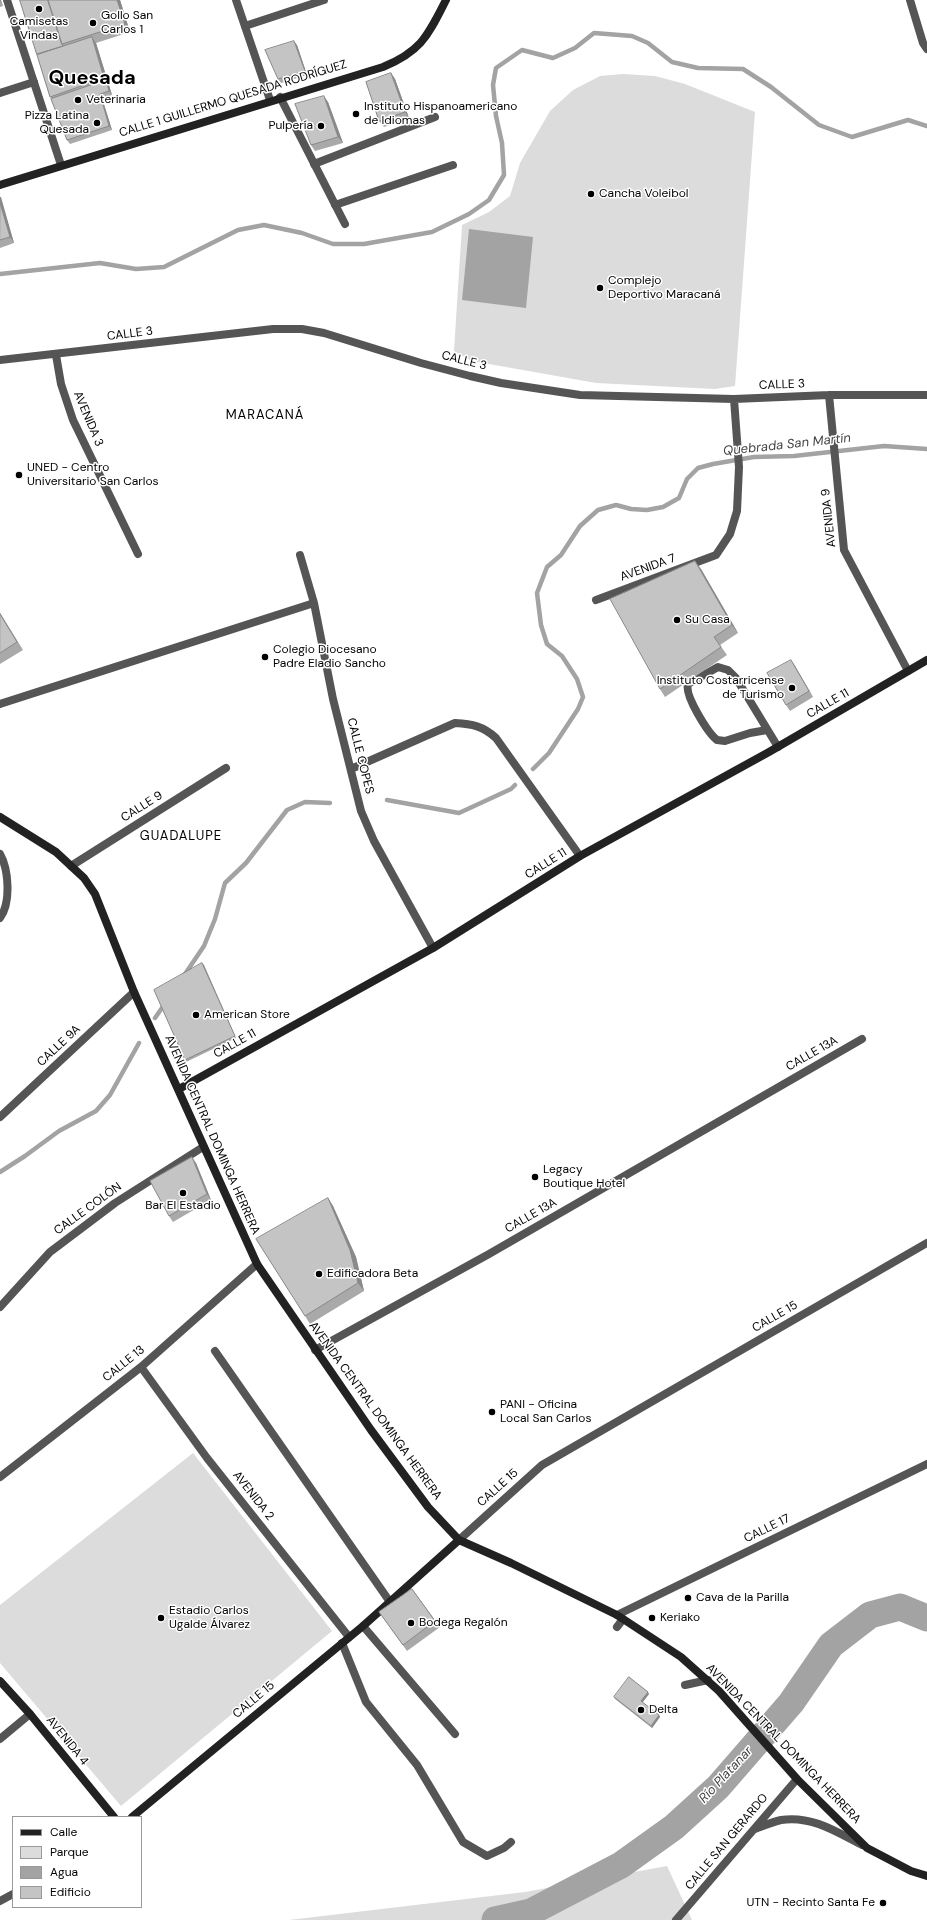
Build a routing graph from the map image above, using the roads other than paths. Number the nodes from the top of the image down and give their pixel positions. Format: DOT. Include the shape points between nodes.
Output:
graph roads {
  1 [pos="7,0"];
  2 [pos="236,0"];
  3 [pos="324,0"];
  4 [pos="446,0"];
  5 [pos="910,0"];
  6 [pos="244,26"];
  7 [pos="927,49"];
  8 [pos="34,82"];
  9 [pos="0,93"];
  10 [pos="280,97"];
  11 [pos="270,100"];
  12 [pos="435,117"];
  13 [pos="314,164"];
  14 [pos="61,165"];
  15 [pos="453,165"];
  16 [pos="0,185"];
  17 [pos="335,205"];
  18 [pos="345,224"];
  19 [pos="56,355"];
  20 [pos="0,360"];
  21 [pos="829,395"];
  22 [pos="927,395"];
  23 [pos="734,399"];
  24 [pos="138,554"];
  25 [pos="300,555"];
  26 [pos="596,600"];
  27 [pos="314,603"];
  28 [pos="927,660"];
  29 [pos="908,671"];
  30 [pos="0,704"];
  31 [pos="767,730"];
  32 [pos="778,747"];
  33 [pos="226,768"];
  34 [pos="351,769"];
  35 [pos="0,817"];
  36 [pos="0,854"];
  37 [pos="580,856"];
  38 [pos="71,866"];
  39 [pos="0,918"];
  40 [pos="433,948"];
  41 [pos="134,992"];
  42 [pos="862,1039"];
  43 [pos="179,1089"];
  44 [pos="0,1117"];
  45 [pos="203,1147"];
  46 [pos="927,1243"];
  47 [pos="257,1264"];
  48 [pos="0,1308"];
  49 [pos="315,1350"];
  50 [pos="215,1351"];
  51 [pos="141,1367"];
  52 [pos="927,1464"];
  53 [pos="0,1477"];
  54 [pos="459,1540"];
  55 [pos="390,1602"];
  56 [pos="620,1617"];
  57 [pos="363,1626"];
  58 [pos="617,1627"];
  59 [pos="350,1636"];
  60 [pos="342,1643"];
  61 [pos="708,1680"];
  62 [pos="0,1681"];
  63 [pos="685,1685"];
  64 [pos="30,1714"];
  65 [pos="455,1734"];
  66 [pos="0,1739"];
  67 [pos="797,1778"];
  68 [pos="113,1816"];
  69 [pos="133,1816"];
  70 [pos="754,1829"];
  71 [pos="511,1842"];
  72 [pos="867,1848"];
  73 [pos="927,1876"];
  74 [pos="12,1895"];
  75 [pos="0,1902"];
  76 [pos="676,1920"];
  1 -- 8 [label="street"];
  2 -- 6 [label="street"];
  3 -- 6 [label="street"];
  4 -- 10 [label="main road, CALLE 1 GUILLERMO QUESADA RODRÍGUEZ" via="427,37 403,58 384,67"];
  5 -- 7 [label="street"];
  6 -- 11 [label="street"];
  8 -- 9 [label="street"];
  8 -- 14 [label="street"];
  10 -- 11 [label="main road, CALLE 1 GUILLERMO QUESADA RODRÍGUEZ"];
  10 -- 13 [label="street"];
  11 -- 14 [label="main road, CALLE 1 GUILLERMO QUESADA RODRÍGUEZ"];
  12 -- 13 [label="street"];
  13 -- 17 [label="street"];
  14 -- 16 [label="main road, CALLE 1 GUILLERMO QUESADA RODRÍGUEZ"];
  15 -- 17 [label="street"];
  17 -- 18 [label="street"];
  19 -- 20 [label="street, CALLE 3"];
  19 -- 23 [label="street, CALLE 3" via="273,329 302,329 324,333 421,363 508,384 580,395"];
  19 -- 24 [label="street, AVENIDA 3" via="60,384 73,420"];
  21 -- 22 [label="street, CALLE 3"];
  21 -- 23 [label="street, CALLE 3"];
  21 -- 29 [label="street, AVENIDA 9" via="844,550"];
  23 -- 26 [label="street, AVENIDA 7" via="739,467 737,511 730,534 716,555"];
  25 -- 27 [label="street, CALLE COPES"];
  27 -- 30 [label="street"];
  27 -- 34 [label="street, CALLE COPES" via="333,699"];
  28 -- 29 [label="main road, CALLE 11"];
  29 -- 32 [label="main road, CALLE 11"];
  31 -- 31 [label="street" via="736,678 728,670 718,667 688,684 688,695 717,740 725,741"];
  31 -- 32 [label="street"];
  32 -- 37 [label="main road, CALLE 11"];
  33 -- 38 [label="street, CALLE 9"];
  34 -- 37 [label="street" via="455,723 486,729 496,738"];
  34 -- 40 [label="street, CALLE COPES" via="361,811 374,841"];
  35 -- 38 [label="main road, AVENIDA CENTRAL DOMINGA HERRERA" via="56,852"];
  36 -- 39 [label="street" via="8,886 4,913"];
  37 -- 40 [label="main road, CALLE 11"];
  38 -- 41 [label="main road, AVENIDA CENTRAL DOMINGA HERRERA" via="84,878 95,894"];
  40 -- 43 [label="main road, CALLE 11"];
  41 -- 43 [label="main road, AVENIDA CENTRAL DOMINGA HERRERA"];
  41 -- 44 [label="street, CALLE 9A"];
  42 -- 49 [label="street, CALLE 13A" via="489,1254"];
  43 -- 45 [label="main road, AVENIDA CENTRAL DOMINGA HERRERA"];
  45 -- 47 [label="main road, AVENIDA CENTRAL DOMINGA HERRERA"];
  45 -- 48 [label="street, CALLE COLÓN" via="115,1203 61,1243 26,1277"];
  46 -- 54 [label="street, CALLE 15" via="542,1465"];
  47 -- 49 [label="main road, AVENIDA CENTRAL DOMINGA HERRERA"];
  47 -- 51 [label="street, CALLE 13"];
  49 -- 54 [label="main road, AVENIDA CENTRAL DOMINGA HERRERA" via="428,1507"];
  50 -- 55 [label="street"];
  51 -- 53 [label="street, CALLE 13"];
  51 -- 59 [label="street, AVENIDA 2" via="207,1458"];
  52 -- 56 [label="street, CALLE 17"];
  54 -- 55 [label="main road, CALLE 15"];
  54 -- 56 [label="main road, AVENIDA CENTRAL DOMINGA HERRERA"];
  55 -- 57 [label="main road, CALLE 15"];
  56 -- 58 [label="street"];
  56 -- 61 [label="main road, AVENIDA CENTRAL DOMINGA HERRERA" via="681,1656"];
  57 -- 59 [label="main road, CALLE 15"];
  57 -- 65 [label="street"];
  59 -- 60 [label="main road, CALLE 15"];
  60 -- 69 [label="main road, CALLE 15"];
  60 -- 71 [label="street" via="366,1702 417,1765 463,1842 487,1856"];
  61 -- 63 [label="street"];
  61 -- 67 [label="main road, AVENIDA CENTRAL DOMINGA HERRERA"];
  62 -- 64 [label="main road, AVENIDA 4"];
  64 -- 66 [label="street"];
  64 -- 68 [label="main road, AVENIDA 4"];
  67 -- 70 [label="street, CALLE SAN GERARDO"];
  67 -- 72 [label="main road, AVENIDA CENTRAL DOMINGA HERRERA"];
  70 -- 72 [label="street" via="781,1820 806,1820 832,1829"];
  70 -- 76 [label="street, CALLE SAN GERARDO"];
  72 -- 73 [label="main road, AVENIDA CENTRAL DOMINGA HERRERA" via="911,1871"];
  74 -- 75 [label="street"];
}
